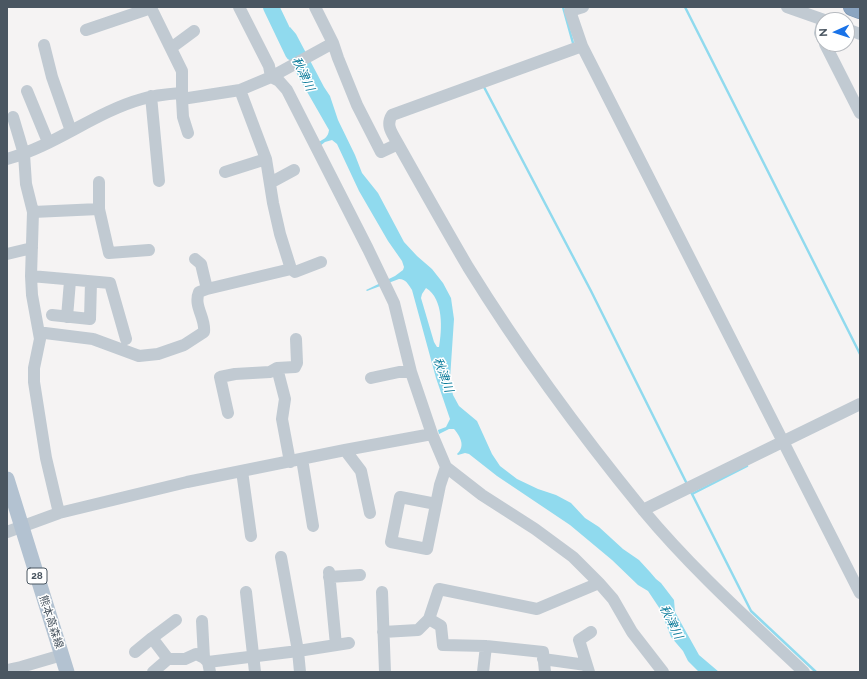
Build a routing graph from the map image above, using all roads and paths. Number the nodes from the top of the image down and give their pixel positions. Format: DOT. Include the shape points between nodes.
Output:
graph roads {
  1 [pos="239,7"];
  2 [pos="315,7"];
  3 [pos="583,7"];
  4 [pos="787,7"];
  5 [pos="852,7"];
  6 [pos="860,10"];
  7 [pos="815,17"];
  8 [pos="86,30"];
  9 [pos="194,31"];
  10 [pos="330,45"];
  11 [pos="44,46"];
  12 [pos="582,46"];
  13 [pos="171,48"];
  14 [pos="829,52"];
  15 [pos="271,77"];
  16 [pos="240,90"];
  17 [pos="27,91"];
  18 [pos="151,96"];
  19 [pos="182,96"];
  20 [pos="860,113"];
  21 [pos="13,117"];
  22 [pos="71,131"];
  23 [pos="188,133"];
  24 [pos="48,142"];
  25 [pos="398,144"];
  26 [pos="24,154"];
  27 [pos="7,159"];
  28 [pos="266,159"];
  29 [pos="294,170"];
  30 [pos="225,172"];
  31 [pos="159,181"];
  32 [pos="99,182"];
  33 [pos="270,183"];
  34 [pos="99,209"];
  35 [pos="33,212"];
  36 [pos="32,248"];
  37 [pos="149,250"];
  38 [pos="7,254"];
  39 [pos="195,259"];
  40 [pos="321,262"];
  41 [pos="291,269"];
  42 [pos="31,276"];
  43 [pos="70,281"];
  44 [pos="91,282"];
  45 [pos="207,289"];
  46 [pos="52,315"];
  47 [pos="66,317"];
  48 [pos="39,333"];
  49 [pos="126,339"];
  50 [pos="296,339"];
  51 [pos="277,368"];
  52 [pos="411,372"];
  53 [pos="371,378"];
  54 [pos="860,404"];
  55 [pos="228,413"];
  56 [pos="432,434"];
  57 [pos="784,443"];
  58 [pos="344,450"];
  59 [pos="302,459"];
  60 [pos="290,462"];
  61 [pos="446,467"];
  62 [pos="242,471"];
  63 [pos="7,479"];
  64 [pos="436,504"];
  65 [pos="644,510"];
  66 [pos="59,513"];
  67 [pos="370,513"];
  68 [pos="313,526"];
  69 [pos="14,530"];
  70 [pos="251,536"];
  71 [pos="281,557"];
  72 [pos="360,575"];
  73 [pos="599,583"];
  74 [pos="246,592"];
  75 [pos="382,592"];
  76 [pos="860,593"];
  77 [pos="429,619"];
  78 [pos="176,620"];
  79 [pos="202,621"];
  80 [pos="383,632"];
  81 [pos="591,632"];
  82 [pos="152,638"];
  83 [pos="349,644"];
  84 [pos="336,645"];
  85 [pos="486,646"];
  86 [pos="298,650"];
  87 [pos="135,652"];
  88 [pos="62,655"];
  89 [pos="253,656"];
  90 [pos="544,659"];
  91 [pos="168,660"];
  92 [pos="208,664"];
  93 [pos="587,669"];
  94 [pos="7,670"];
  95 [pos="67,672"];
  96 [pos="153,672"];
  97 [pos="255,672"];
  98 [pos="300,672"];
  99 [pos="385,672"];
  100 [pos="483,672"];
  101 [pos="545,672"];
  102 [pos="663,672"];
  103 [pos="804,672"];
  1 -- 15 [label="street" via="269,66"];
  2 -- 10 [label="street"];
  3 -- 12 [label="street" via="570,11"];
  4 -- 7 [label="street"];
  5 -- 6 [label="highway"];
  8 -- 13 [label="street" via="151,8"];
  9 -- 13 [label="street"];
  10 -- 15 [label="street"];
  10 -- 25 [label="street" via="381,152"];
  11 -- 22 [label="street"];
  12 -- 25 [label="street" via="392,115 389,127"];
  12 -- 57 [label="street"];
  13 -- 19 [label="street" via="182,71"];
  14 -- 20 [label="street"];
  15 -- 16 [label="street"];
  15 -- 52 [label="street" via="287,90 394,303"];
  16 -- 19 [label="street"];
  16 -- 28 [label="street"];
  17 -- 24 [label="street"];
  18 -- 19 [label="street"];
  18 -- 22 [label="street" via="131,102"];
  18 -- 31 [label="street"];
  19 -- 23 [label="street" via="183,117"];
  21 -- 26 [label="street"];
  22 -- 24 [label="street"];
  24 -- 26 [label="street"];
  25 -- 65 [label="street" via="468,267 502,318 579,428"];
  26 -- 27 [label="street"];
  26 -- 35 [label="street" via="26,184"];
  28 -- 30 [label="street"];
  28 -- 33 [label="street"];
  29 -- 33 [label="street"];
  32 -- 34 [label="street"];
  33 -- 41 [label="street" via="280,234"];
  34 -- 35 [label="street"];
  34 -- 37 [label="street" via="108,253"];
  35 -- 36 [label="street"];
  36 -- 38 [label="street"];
  36 -- 42 [label="street"];
  39 -- 45 [label="street" via="202,267"];
  40 -- 41 [label="street" via="295,272"];
  41 -- 45 [label="street"];
  42 -- 43 [label="street"];
  42 -- 48 [label="street"];
  43 -- 44 [label="street"];
  43 -- 47 [label="street"];
  44 -- 47 [label="street" via="90,319"];
  44 -- 49 [label="street" via="110,284"];
  45 -- 48 [label="street" via="198,292 196,300 204,332 188,343 158,354 138,356 93,339"];
  46 -- 47 [label="street"];
  48 -- 66 [label="street" via="34,382 46,458"];
  50 -- 51 [label="street" via="295,367"];
  51 -- 55 [label="street" via="270,372 220,377"];
  51 -- 60 [label="street" via="285,400 282,419"];
  52 -- 53 [label="street"];
  52 -- 56 [label="street"];
  54 -- 57 [label="street"];
  56 -- 58 [label="street"];
  56 -- 61 [label="street"];
  57 -- 65 [label="street"];
  57 -- 76 [label="street"];
  58 -- 59 [label="street"];
  58 -- 67 [label="street" via="361,471"];
  59 -- 60 [label="street"];
  59 -- 68 [label="street"];
  60 -- 62 [label="street"];
  61 -- 64 [label="street"];
  61 -- 73 [label="street" via="482,495 536,529 573,557"];
  62 -- 66 [label="street"];
  62 -- 70 [label="street"];
  63 -- 69 [label="main road, 熊本高森線 / 28"];
  64 -- 64 [label="street" via="427,549 391,542 400,497"];
  65 -- 103 [label="street" via="670,541 734,607"];
  66 -- 69 [label="street"];
  69 -- 88 [label="main road, 熊本高森線 / 28"];
  71 -- 86 [label="street"];
  72 -- 84 [label="street" via="329,575"];
  73 -- 77 [label="street" via="537,609 439,589"];
  73 -- 102 [label="street" via="613,599 632,632"];
  74 -- 89 [label="street"];
  75 -- 80 [label="street"];
  77 -- 80 [label="street" via="418,630"];
  77 -- 85 [label="street" via="440,626 443,645"];
  78 -- 82 [label="street"];
  79 -- 92 [label="street"];
  80 -- 99 [label="street"];
  81 -- 93 [label="street" via="578,640"];
  82 -- 87 [label="street"];
  82 -- 91 [label="street"];
  83 -- 84 [label="street"];
  84 -- 86 [label="street"];
  85 -- 90 [label="street" via="542,652"];
  85 -- 100 [label="street"];
  86 -- 89 [label="street"];
  86 -- 98 [label="street"];
  88 -- 94 [label="street"];
  88 -- 95 [label="main road, 熊本高森線 / 28"];
  89 -- 92 [label="street"];
  89 -- 97 [label="street"];
  90 -- 93 [label="street"];
  90 -- 101 [label="street"];
  91 -- 92 [label="street" via="185,659 196,654"];
  91 -- 96 [label="street"];
}
